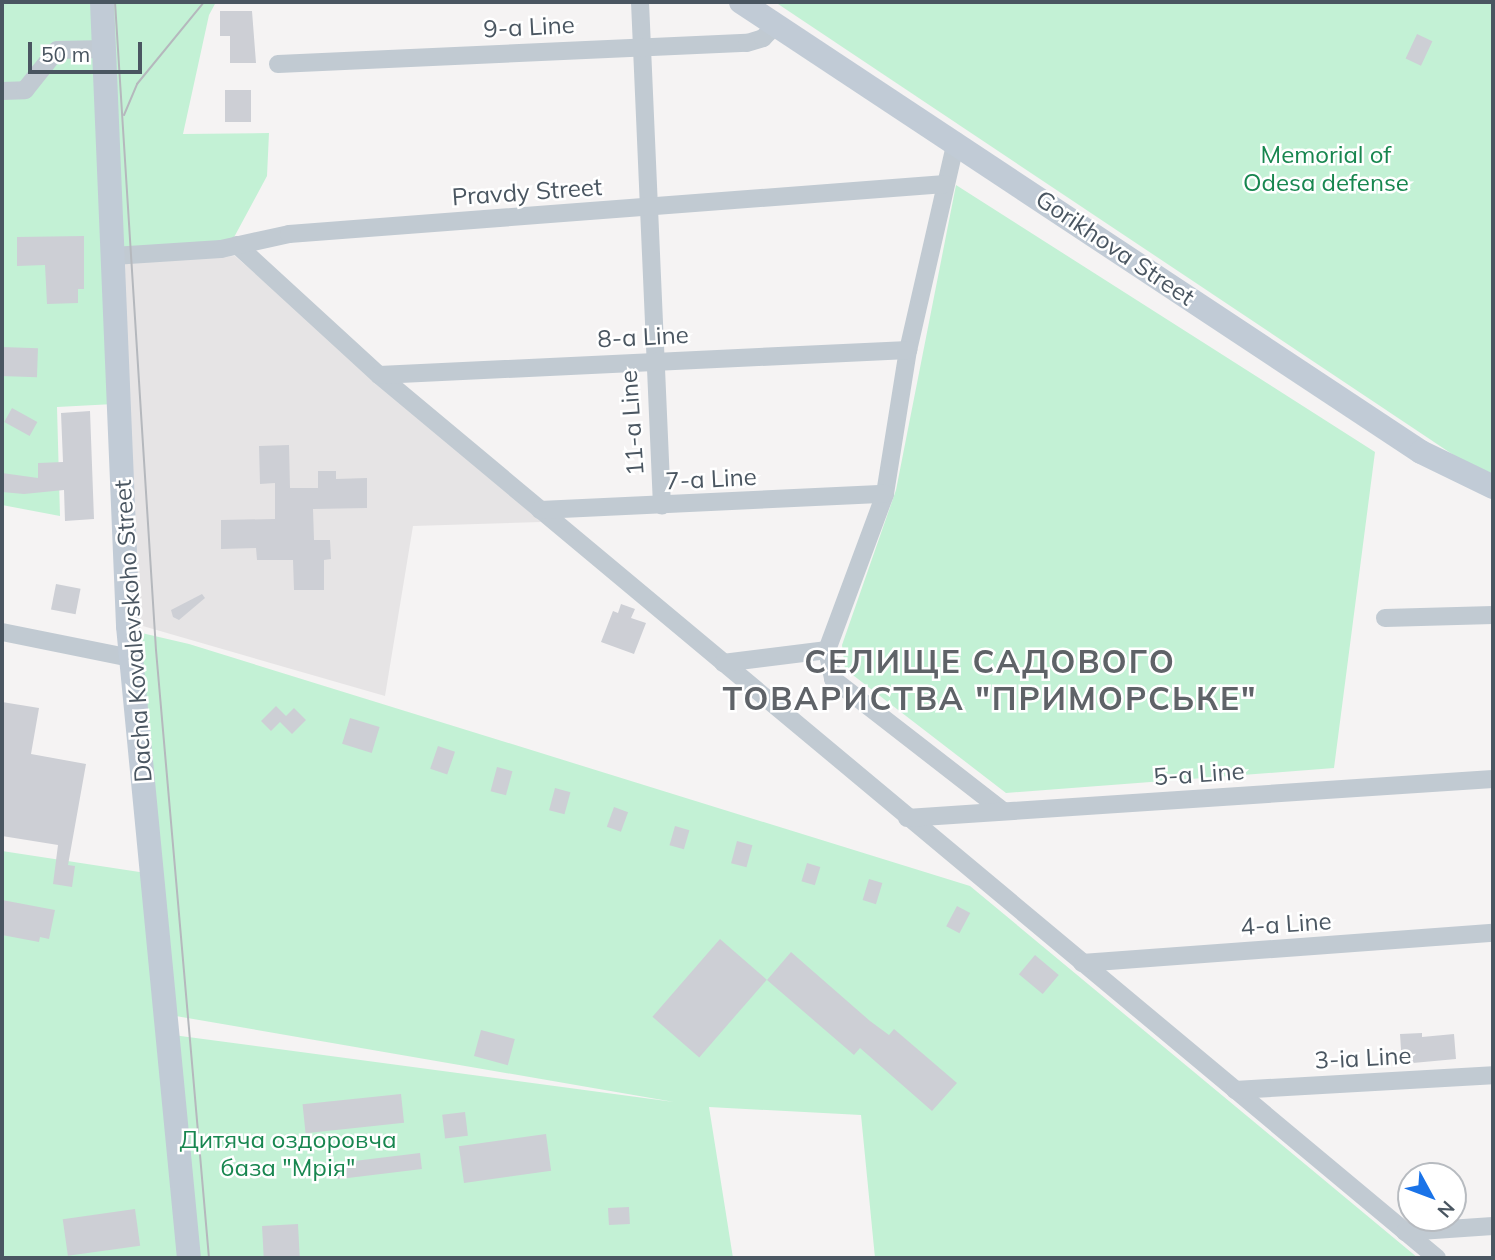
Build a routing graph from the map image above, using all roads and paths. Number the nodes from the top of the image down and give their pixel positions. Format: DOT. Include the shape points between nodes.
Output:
graph roads {
  1 [pos="102,2"];
  2 [pos="640,2"];
  3 [pos="741,2"];
  4 [pos="777,24"];
  5 [pos="641,46"];
  6 [pos="104,49"];
  7 [pos="278,64"];
  8 [pos="2,91"];
  9 [pos="956,141"];
  10 [pos="946,184"];
  11 [pos="648,208"];
  12 [pos="237,245"];
  13 [pos="113,256"];
  14 [pos="908,350"];
  15 [pos="653,360"];
  16 [pos="379,375"];
  17 [pos="1493,487"];
  18 [pos="885,494"];
  19 [pos="662,506"];
  20 [pos="540,510"];
  21 [pos="1493,615"];
  22 [pos="1385,618"];
  23 [pos="2,632"];
  24 [pos="827,650"];
  25 [pos="131,658"];
  26 [pos="723,663"];
  27 [pos="1493,779"];
  28 [pos="1003,811"];
  29 [pos="907,818"];
  30 [pos="1493,933"];
  31 [pos="1082,963"];
  32 [pos="1493,1075"];
  33 [pos="1235,1090"];
  34 [pos="1397,1225"];
  35 [pos="1493,1226"];
  36 [pos="1467,1228"];
  37 [pos="1405,1232"];
  38 [pos="189,1258"];
  39 [pos="1437,1258"];
  1 -- 6 [label="street, Dacha Kovalevskoho Street"];
  2 -- 5 [label="street, 11-a Line"];
  3 -- 4 [label="street, Gorikhova Street"];
  4 -- 5 [label="street, 9-a Line" via="755,42"];
  4 -- 9 [label="street, Gorikhova Street"];
  5 -- 7 [label="street, 9-a Line"];
  5 -- 11 [label="street, 11-a Line"];
  6 -- 8 [label="street" via="57,50 25,90"];
  6 -- 13 [label="street, Dacha Kovalevskoho Street"];
  9 -- 10 [label="street"];
  9 -- 17 [label="street, Gorikhova Street" via="1421,452"];
  10 -- 11 [label="street, Pravdy Street"];
  10 -- 14 [label="street"];
  11 -- 12 [label="street, Pravdy Street" via="303,233"];
  11 -- 15 [label="street, 11-a Line"];
  12 -- 13 [label="street, Pravdy Street"];
  12 -- 16 [label="street"];
  13 -- 25 [label="street, Dacha Kovalevskoho Street"];
  14 -- 15 [label="street, 8-a Line"];
  14 -- 18 [label="street"];
  15 -- 16 [label="street, 8-a Line"];
  15 -- 19 [label="street, 11-a Line"];
  16 -- 20 [label="street"];
  18 -- 19 [label="street, 7-a Line"];
  18 -- 24 [label="street"];
  19 -- 20 [label="street, 7-a Line"];
  20 -- 26 [label="street"];
  21 -- 22 [label="street"];
  23 -- 25 [label="street"];
  24 -- 26 [label="street"];
  24 -- 28 [label="street" via="833,679"];
  25 -- 38 [label="street, Dacha Kovalevskoho Street"];
  26 -- 29 [label="street"];
  27 -- 28 [label="street, 5-a Line"];
  28 -- 29 [label="street, 5-a Line"];
  29 -- 31 [label="street"];
  30 -- 31 [label="street, 4-a Line"];
  31 -- 33 [label="street"];
  32 -- 33 [label="street, 3-ia Line"];
  33 -- 34 [label="street"];
  35 -- 36 [label="street"];
  37 -- 39 [label="street"];
}
